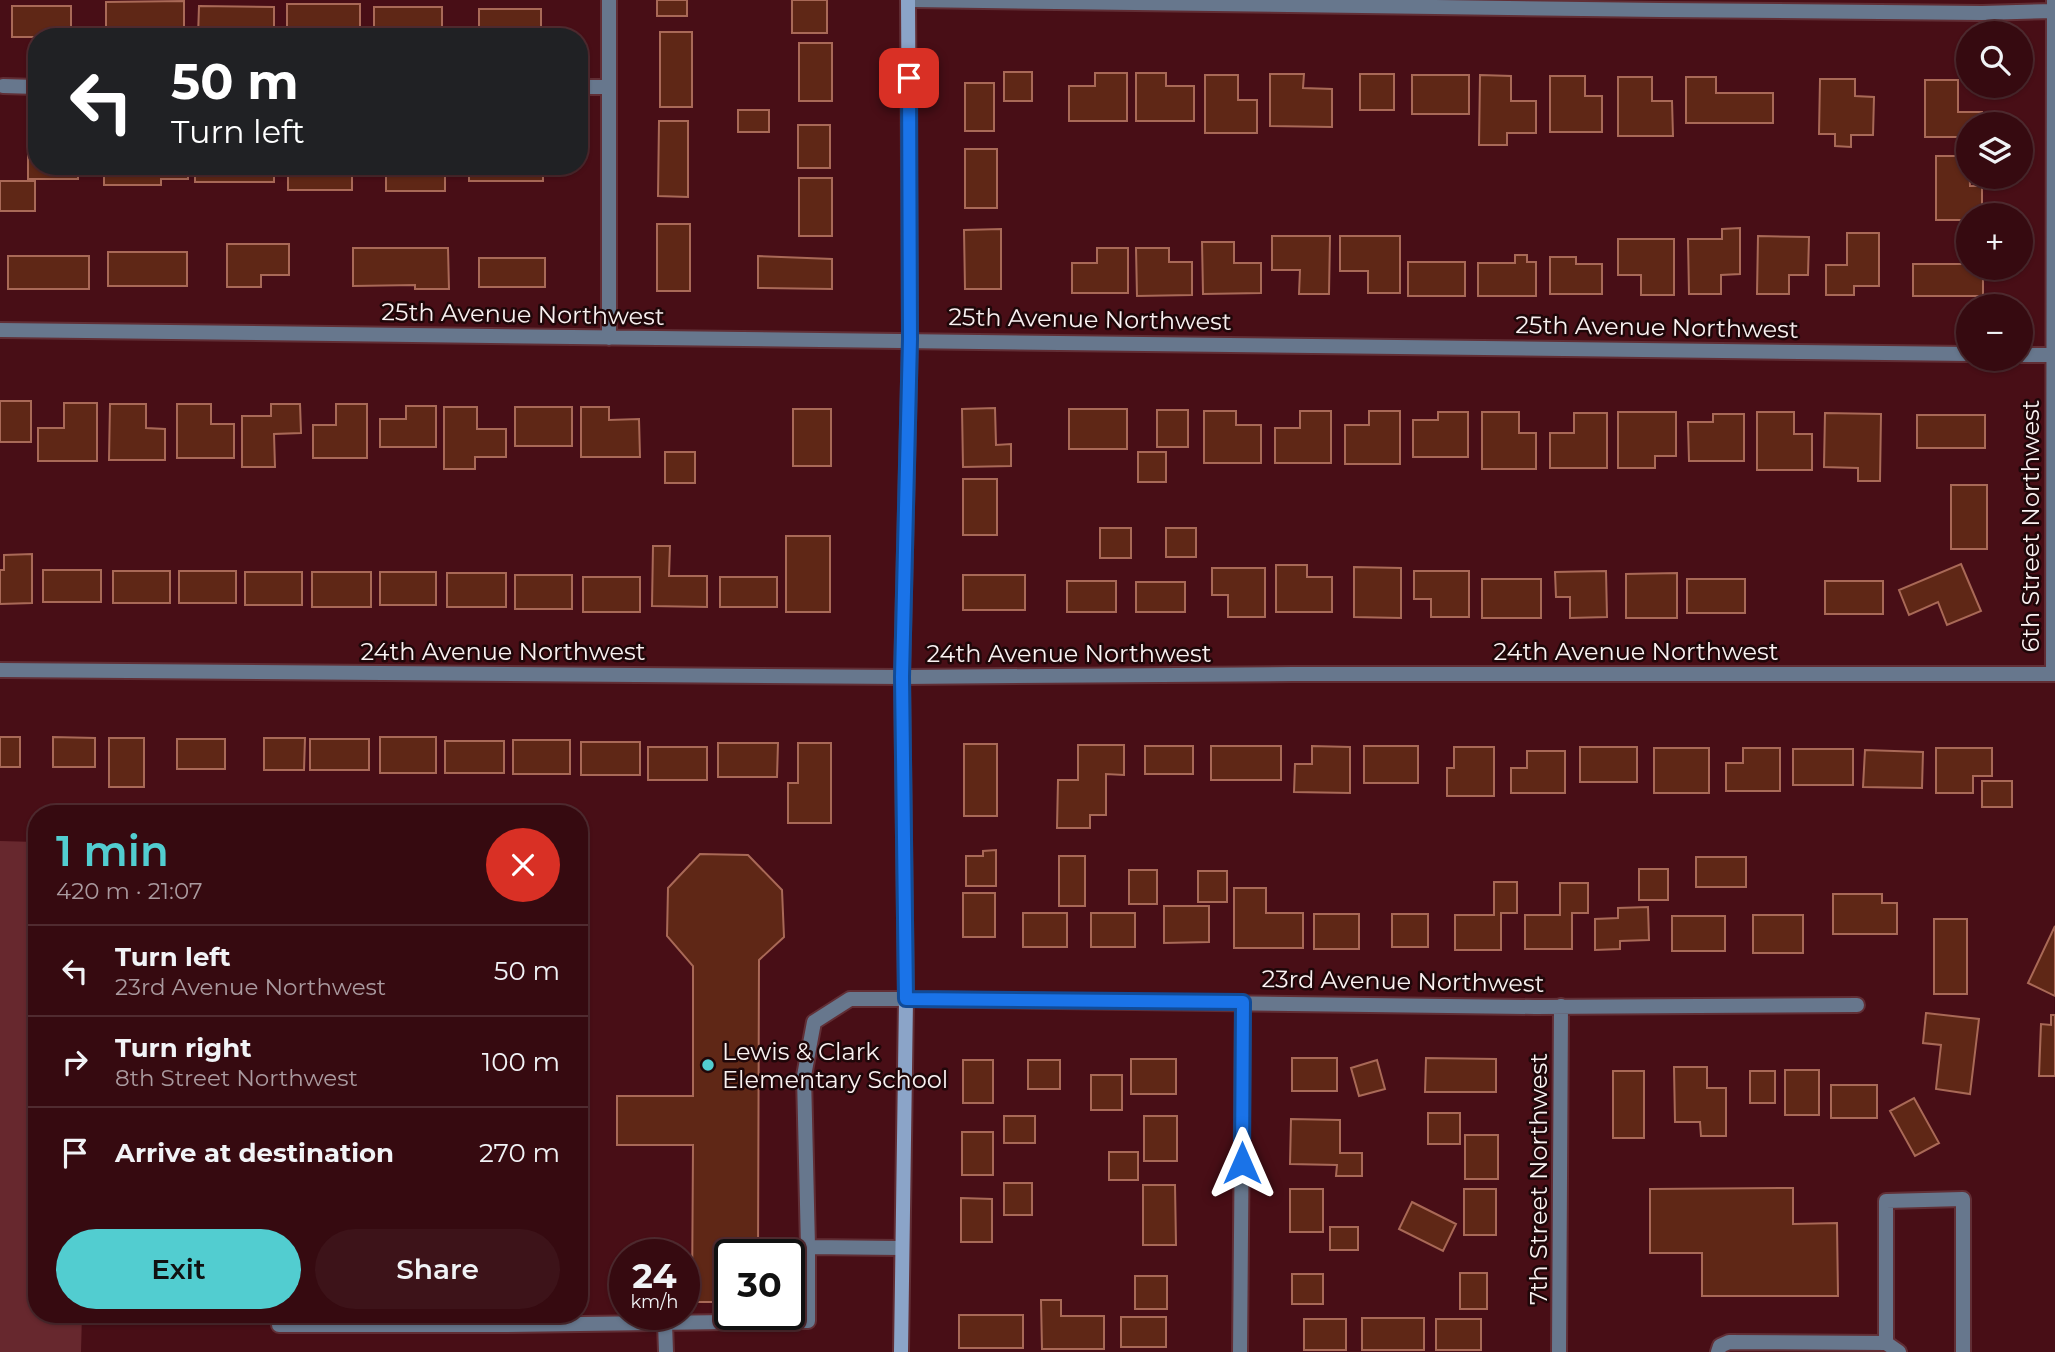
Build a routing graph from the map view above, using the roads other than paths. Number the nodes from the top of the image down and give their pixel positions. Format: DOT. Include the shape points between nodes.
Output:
graph roads {
  1 [pos="609,0"];
  2 [pos="910,0"];
  3 [pos="1110,1"];
  4 [pos="1408,3"];
  5 [pos="2054,5"];
  6 [pos="3,86"];
  7 [pos="28,87"];
  8 [pos="588,87"];
  9 [pos="609,87"];
  10 [pos="0,330"];
  11 [pos="609,338"];
  12 [pos="910,339"];
  13 [pos="1956,354"];
  14 [pos="2033,355"];
  15 [pos="2054,355"];
  16 [pos="0,670"];
  17 [pos="2054,674"];
  18 [pos="902,677"];
  19 [pos="906,999"];
  20 [pos="1243,1002"];
  21 [pos="1857,1005"];
  22 [pos="1561,1006"];
  23 [pos="808,1247"];
  24 [pos="901,1248"];
  25 [pos="609,1323"];
  26 [pos="700,1323"];
  27 [pos="279,1325"];
  28 [pos="665,1330"];
  29 [pos="1886,1343"];
  30 [pos="666,1352"];
  31 [pos="901,1352"];
  32 [pos="1240,1352"];
  33 [pos="1559,1352"];
  34 [pos="1718,1352"];
  35 [pos="1899,1352"];
  36 [pos="1964,1352"];
  1 -- 9 [label="street"];
  2 -- 3 [label="street"];
  2 -- 12 [label="street"];
  3 -- 4 [label="street"];
  4 -- 5 [label="street" via="1982,13"];
  5 -- 15 [label="street, 6th Street Northwest"];
  6 -- 7 [label="street"];
  8 -- 9 [label="street"];
  9 -- 11 [label="street"];
  10 -- 11 [label="street, 25th Avenue Northwest"];
  11 -- 12 [label="street, 25th Avenue Northwest"];
  12 -- 13 [label="street, 25th Avenue Northwest"];
  12 -- 18 [label="street"];
  14 -- 15 [label="street"];
  15 -- 17 [label="street, 6th Street Northwest"];
  16 -- 18 [label="street, 24th Avenue Northwest"];
  17 -- 18 [label="street, 24th Avenue Northwest"];
  18 -- 19 [label="street"];
  19 -- 20 [label="street, 23rd Avenue Northwest"];
  19 -- 23 [label="street, 23rd Avenue Northwest" via="850,999 814,1023 804,1076"];
  19 -- 24 [label="street"];
  20 -- 22 [label="street, 23rd Avenue Northwest"];
  20 -- 32 [label="street"];
  21 -- 22 [label="street, 23rd Avenue Northwest"];
  22 -- 33 [label="street, 7th Street Northwest"];
  23 -- 24 [label="street"];
  23 -- 26 [label="street, 23rd Avenue Northwest" via="808,1321"];
  24 -- 31 [label="street"];
  25 -- 27 [label="street"];
  28 -- 30 [label="street"];
  29 -- 34 [label="street" via="1730,1342"];
  29 -- 35 [label="street"];
  29 -- 36 [label="street" via="1886,1200 1963,1199"];
}
